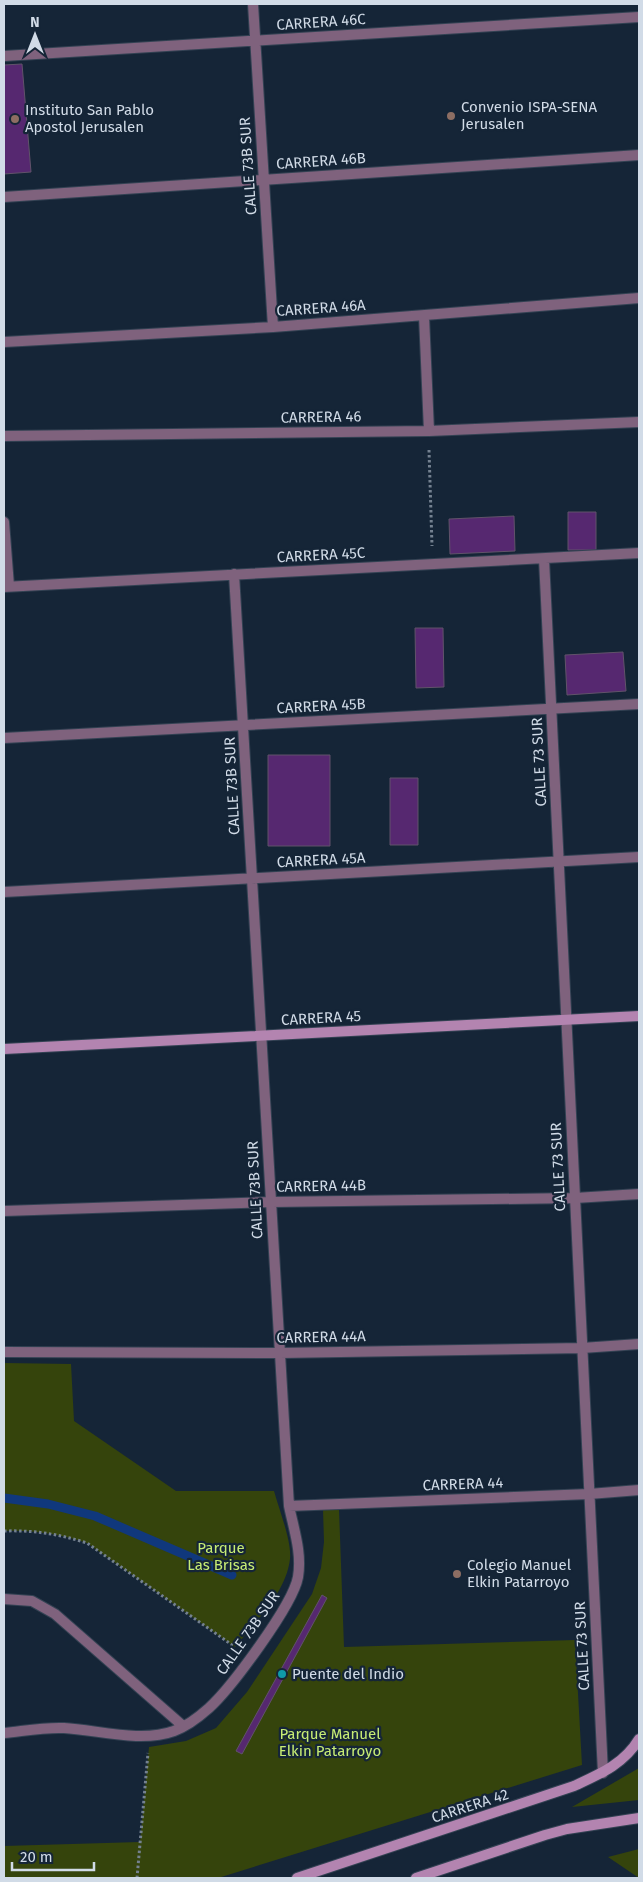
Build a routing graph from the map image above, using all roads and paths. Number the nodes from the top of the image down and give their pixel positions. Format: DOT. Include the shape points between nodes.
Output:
graph roads {
  1 [pos="253,4"];
  2 [pos="639,17"];
  3 [pos="255,41"];
  4 [pos="4,56"];
  5 [pos="639,155"];
  6 [pos="264,180"];
  7 [pos="4,197"];
  8 [pos="639,298"];
  9 [pos="424,316"];
  10 [pos="273,327"];
  11 [pos="4,342"];
  12 [pos="639,422"];
  13 [pos="428,431"];
  14 [pos="4,436"];
  15 [pos="4,522"];
  16 [pos="639,553"];
  17 [pos="544,559"];
  18 [pos="433,564"];
  19 [pos="234,574"];
  20 [pos="7,586"];
  21 [pos="639,704"];
  22 [pos="551,709"];
  23 [pos="243,726"];
  24 [pos="4,738"];
  25 [pos="639,857"];
  26 [pos="559,862"];
  27 [pos="252,879"];
  28 [pos="4,892"];
  29 [pos="639,1016"];
  30 [pos="566,1020"];
  31 [pos="261,1036"];
  32 [pos="4,1049"];
  33 [pos="639,1194"];
  34 [pos="575,1198"];
  35 [pos="271,1202"];
  36 [pos="4,1211"];
  37 [pos="639,1344"];
  38 [pos="582,1348"];
  39 [pos="4,1352"];
  40 [pos="280,1353"];
  41 [pos="639,1490"];
  42 [pos="589,1494"];
  43 [pos="289,1506"];
  44 [pos="4,1531"];
  45 [pos="4,1598"];
  46 [pos="250,1658"];
  47 [pos="183,1726"];
  48 [pos="4,1733"];
  49 [pos="150,1735"];
  50 [pos="639,1739"];
  51 [pos="603,1773"];
  52 [pos="639,1818"];
  53 [pos="137,1878"];
  54 [pos="297,1878"];
  55 [pos="416,1878"];
  1 -- 3 [label="street, CALLE 73B SUR"];
  2 -- 3 [label="street, CARRERA 46C"];
  3 -- 4 [label="street, CARRERA 46C"];
  3 -- 6 [label="street, CALLE 73B SUR"];
  5 -- 6 [label="street, CARRERA 46B"];
  6 -- 7 [label="street, CARRERA 46B"];
  6 -- 10 [label="street, CALLE 73B SUR"];
  8 -- 9 [label="street, CARRERA 46A"];
  9 -- 10 [label="street, CARRERA 46A"];
  9 -- 13 [label="street"];
  10 -- 11 [label="street, CARRERA 46A"];
  12 -- 13 [label="street, CARRERA 46"];
  13 -- 14 [label="street, CARRERA 46"];
  13 -- 18 [label="path"];
  15 -- 20 [label="street"];
  16 -- 17 [label="street, CARRERA 45C"];
  17 -- 18 [label="street, CARRERA 45C"];
  17 -- 22 [label="street, CALLE 73 SUR"];
  18 -- 19 [label="street, CARRERA 45C"];
  19 -- 20 [label="street, CARRERA 45C"];
  19 -- 23 [label="street, CALLE 73B SUR"];
  21 -- 22 [label="street, CARRERA 45B"];
  22 -- 23 [label="street, CARRERA 45B"];
  22 -- 26 [label="street, CALLE 73 SUR"];
  23 -- 24 [label="street, CARRERA 45B"];
  23 -- 27 [label="street, CALLE 73B SUR"];
  25 -- 26 [label="street, CARRERA 45A"];
  26 -- 27 [label="street, CARRERA 45A"];
  26 -- 30 [label="street, CALLE 73 SUR"];
  27 -- 28 [label="street, CARRERA 45A"];
  27 -- 31 [label="street, CALLE 73B SUR"];
  29 -- 30 [label="street, CARRERA 45"];
  30 -- 31 [label="street, CARRERA 45"];
  30 -- 34 [label="street, CALLE 73 SUR"];
  31 -- 32 [label="street, CARRERA 45"];
  31 -- 35 [label="street, CALLE 73B SUR"];
  33 -- 34 [label="street, CARRERA 44B"];
  34 -- 35 [label="street, CARRERA 44B"];
  34 -- 38 [label="street, CALLE 73 SUR"];
  35 -- 36 [label="street, CARRERA 44B"];
  35 -- 40 [label="street, CALLE 73B SUR"];
  37 -- 38 [label="street, CARRERA 44A"];
  38 -- 40 [label="street, CARRERA 44A"];
  38 -- 42 [label="street, CALLE 73 SUR"];
  39 -- 40 [label="street, CARRERA 44A"];
  40 -- 43 [label="street, CALLE 73B SUR"];
  41 -- 42 [label="street, CARRERA 44"];
  42 -- 43 [label="street, CARRERA 44"];
  42 -- 51 [label="street, CALLE 73 SUR"];
  43 -- 46 [label="street, CALLE 73B SUR" via="300,1558 298,1578 293,1594"];
  44 -- 46 [label="path" via="44,1532 87,1543"];
  45 -- 47 [label="street" via="32,1601 55,1614"];
  46 -- 47 [label="street, CALLE 73B SUR" via="223,1694"];
  47 -- 49 [label="street, CALLE 73B SUR"];
  48 -- 49 [label="street, CALLE 73B SUR" via="63,1728"];
  49 -- 53 [label="path"];
  50 -- 51 [label="street, CARRERA 42" via="628,1754"];
  51 -- 54 [label="street, CARRERA 42" via="546,1797"];
  52 -- 55 [label="street" via="567,1829"];
}
